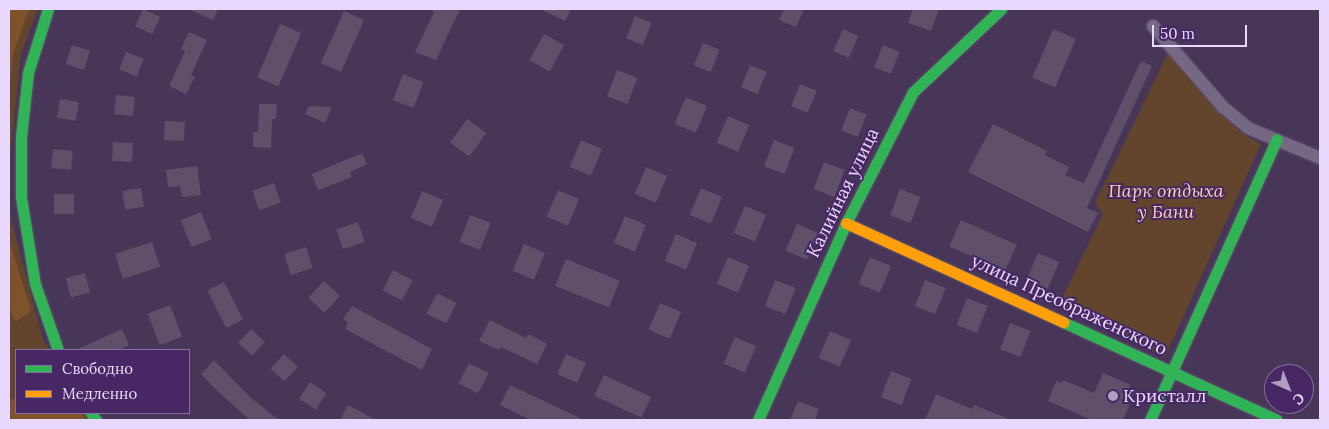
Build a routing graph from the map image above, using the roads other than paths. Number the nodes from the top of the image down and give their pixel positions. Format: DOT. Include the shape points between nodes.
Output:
graph roads {
  1 [pos="48,9"];
  2 [pos="1001,9"];
  3 [pos="1153,26"];
  4 [pos="1277,139"];
  5 [pos="1320,158"];
  6 [pos="846,222"];
  7 [pos="58,349"];
  8 [pos="1172,372"];
  9 [pos="758,420"];
  10 [pos="1150,420"];
  11 [pos="1277,420"];
  1 -- 7 [label="street" via="28,73 21,136 21,197 35,284"];
  2 -- 6 [label="street, Калийная улица" via="913,92"];
  3 -- 4 [label="street" via="1223,107 1248,128"];
  4 -- 5 [label="street"];
  4 -- 8 [label="street"];
  6 -- 8 [label="street, улица Преображенского"];
  6 -- 9 [label="street, Калийная улица"];
  8 -- 10 [label="street"];
  8 -- 11 [label="street, улица Преображенского"];
}
